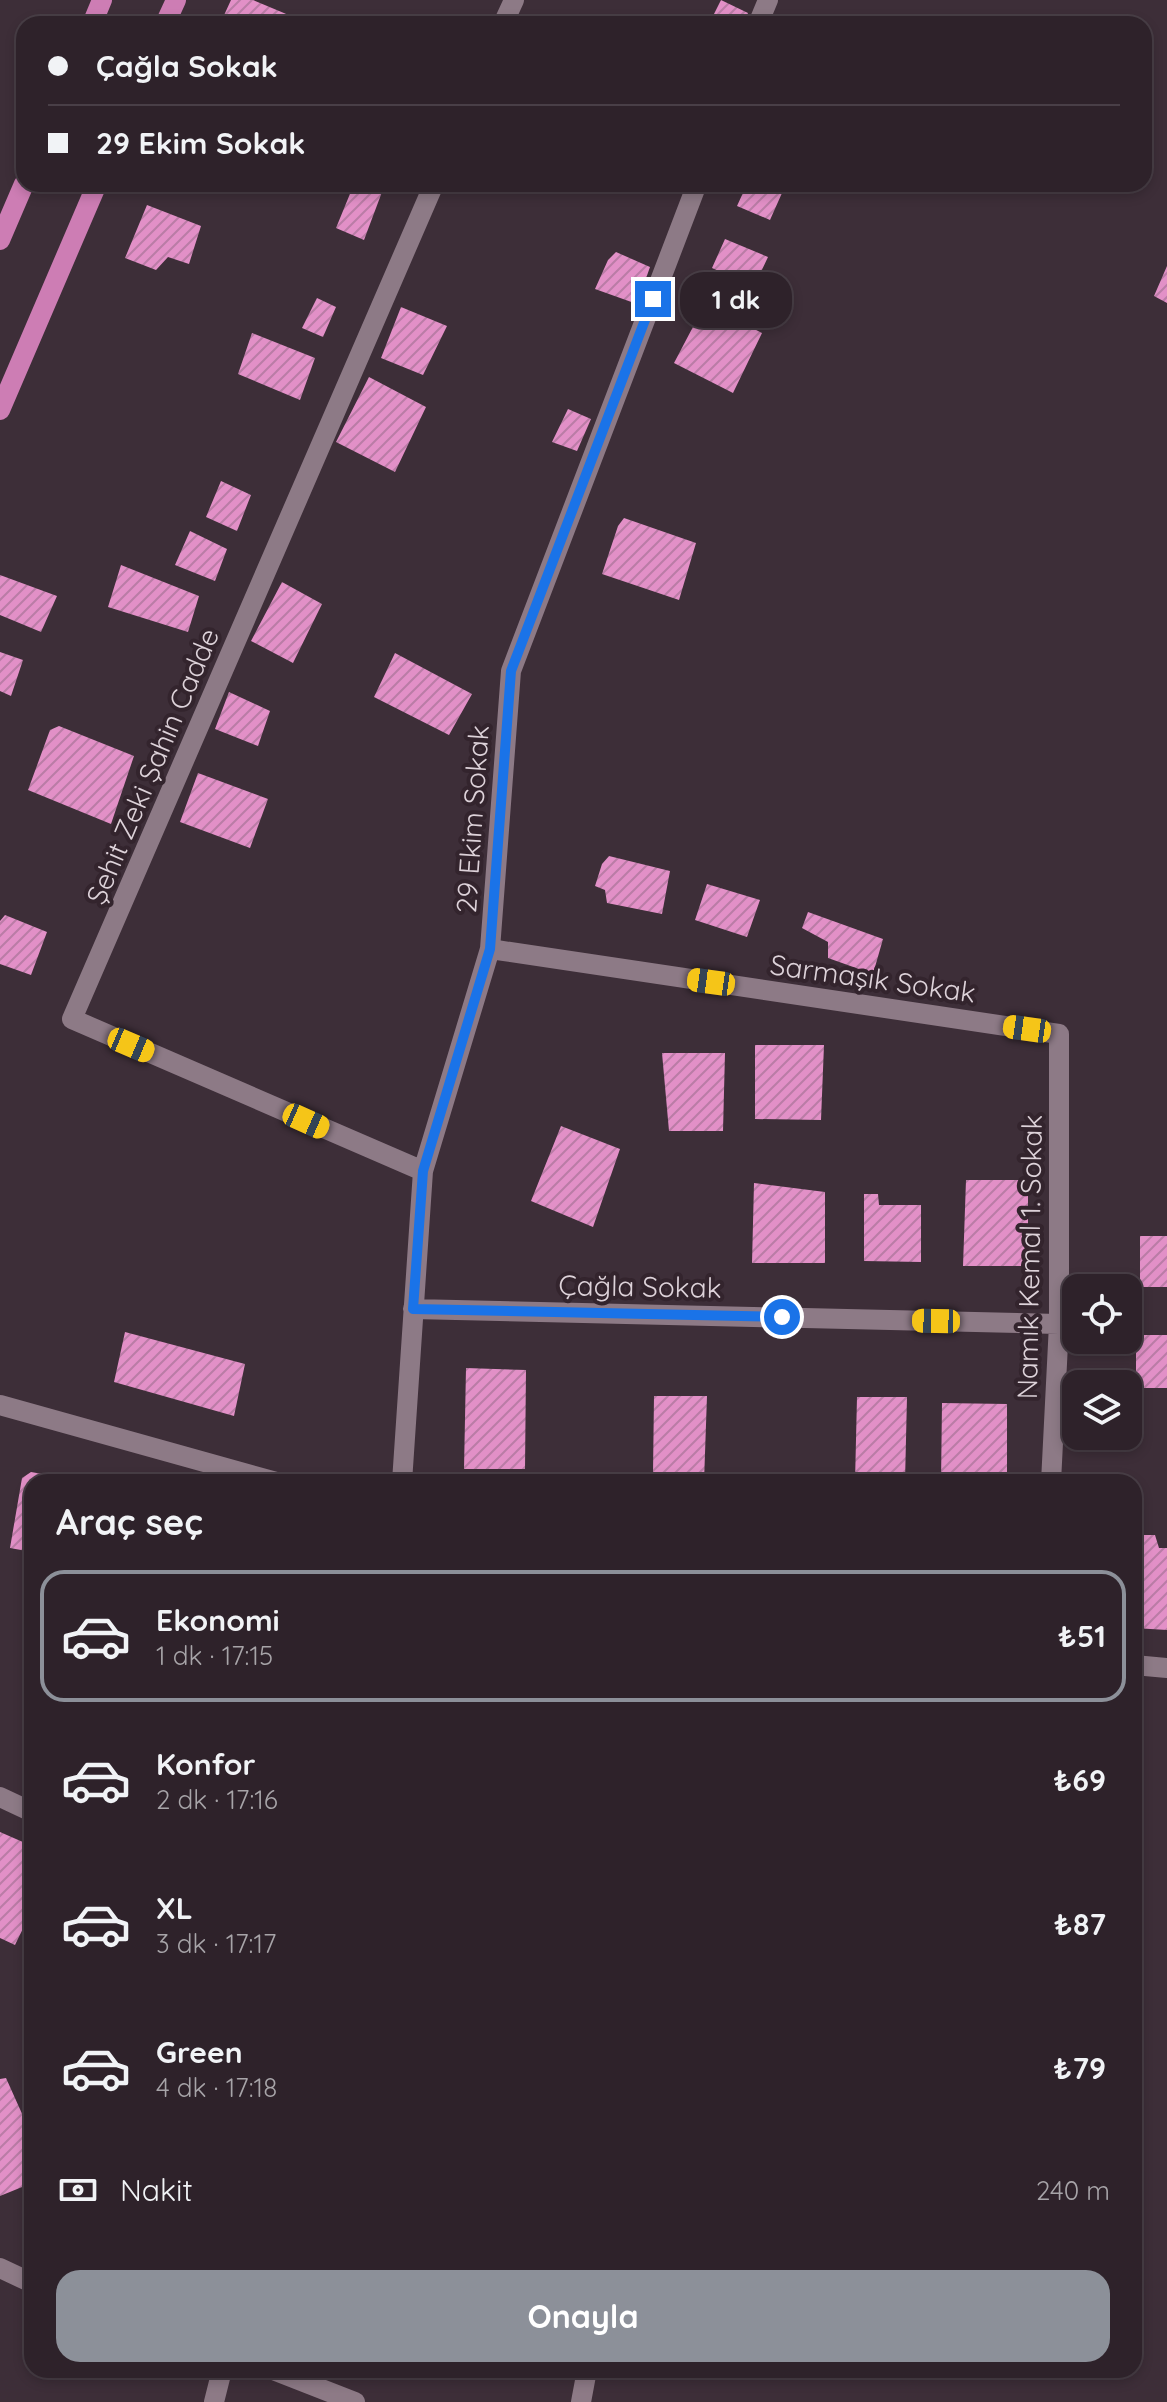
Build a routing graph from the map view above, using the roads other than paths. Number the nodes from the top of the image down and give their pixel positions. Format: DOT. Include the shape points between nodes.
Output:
graph roads {
  1 [pos="21,192"];
  2 [pos="94,192"];
  3 [pos="431,192"];
  4 [pos="694,192"];
  5 [pos="0,240"];
  6 [pos="0,410"];
  7 [pos="490,949"];
  8 [pos="1059,1034"];
  9 [pos="423,1171"];
  10 [pos="413,1309"];
  11 [pos="1059,1324"];
  12 [pos="0,1405"];
  13 [pos="247,1474"];
  14 [pos="403,1474"];
  15 [pos="1051,1474"];
  16 [pos="1142,1666"];
  17 [pos="1167,1668"];
  18 [pos="0,1797"];
  19 [pos="24,1808"];
  20 [pos="0,2268"];
  21 [pos="24,2279"];
  22 [pos="220,2378"];
  23 [pos="294,2378"];
  24 [pos="586,2378"];
  25 [pos="214,2402"];
  26 [pos="355,2402"];
  27 [pos="581,2402"];
  1 -- 5 [label="main road"];
  2 -- 6 [label="main road"];
  3 -- 9 [label="street, Şehit Zeki Şahin Cadde" via="72,1019"];
  4 -- 7 [label="street, 29 Ekim Sokak" via="511,671"];
  7 -- 8 [label="street, Sarmaşık Sokak"];
  7 -- 9 [label="street, 29 Ekim Sokak"];
  8 -- 11 [label="street, Namık Kemal 1. Sokak"];
  9 -- 10 [label="street, 29 Ekim Sokak"];
  10 -- 11 [label="street, Çağla Sokak"];
  10 -- 14 [label="street, 29 Ekim Sokak"];
  11 -- 15 [label="street, Namık Kemal 1. Sokak"];
  12 -- 13 [label="street"];
  16 -- 17 [label="street"];
  18 -- 19 [label="street"];
  20 -- 21 [label="street"];
  22 -- 25 [label="street"];
  23 -- 26 [label="street"];
  24 -- 27 [label="street"];
}
